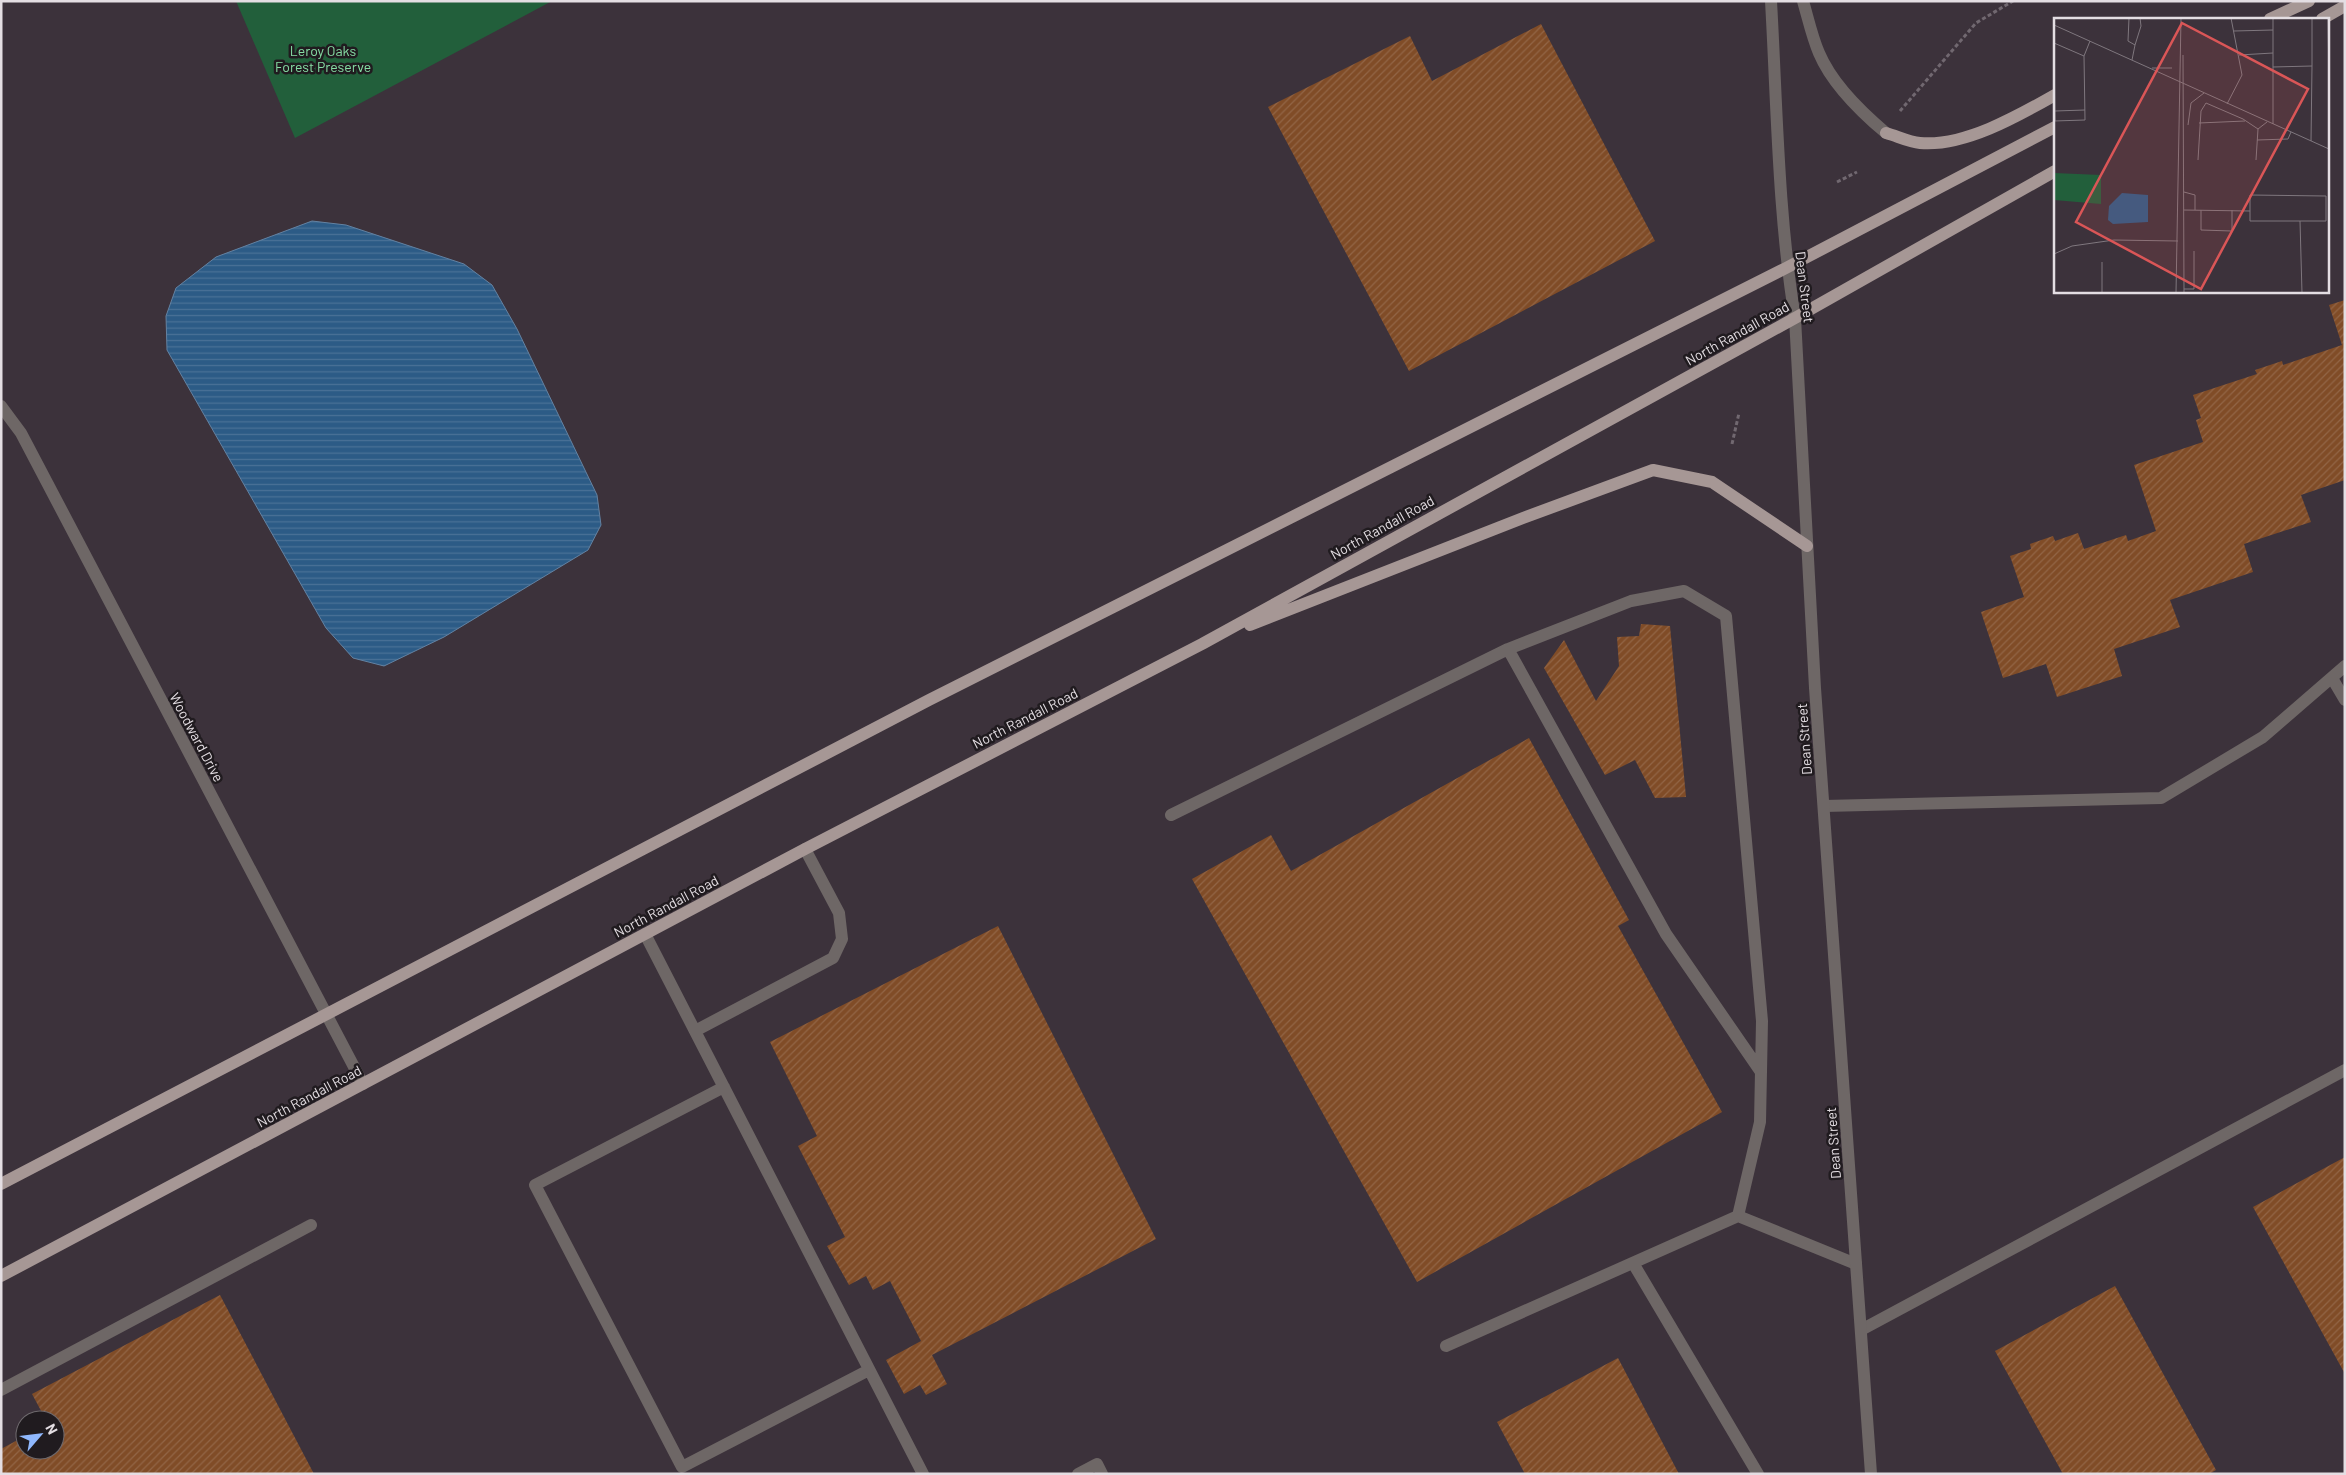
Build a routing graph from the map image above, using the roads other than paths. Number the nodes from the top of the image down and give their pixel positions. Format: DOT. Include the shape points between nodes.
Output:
graph roads {
  1 [pos="1771,1"];
  2 [pos="1802,1"];
  3 [pos="2309,1"];
  4 [pos="2345,6"];
  5 [pos="2272,18"];
  6 [pos="2324,18"];
  7 [pos="2054,95"];
  8 [pos="2054,129"];
  9 [pos="1886,133"];
  10 [pos="2054,172"];
  11 [pos="1786,268"];
  12 [pos="1795,318"];
  13 [pos="1,406"];
  14 [pos="1807,546"];
  15 [pos="1202,644"];
  16 [pos="1508,649"];
  17 [pos="2345,666"];
  18 [pos="2332,678"];
  19 [pos="2345,700"];
  20 [pos="1824,806"];
  21 [pos="1171,815"];
  22 [pos="805,849"];
  23 [pos="645,934"];
  24 [pos="325,1016"];
  25 [pos="695,1031"];
  26 [pos="2345,1070"];
  27 [pos="1761,1072"];
  28 [pos="363,1084"];
  29 [pos="724,1087"];
  30 [pos="1,1184"];
  31 [pos="1738,1216"];
  32 [pos="311,1225"];
  33 [pos="1633,1263"];
  34 [pos="1856,1264"];
  35 [pos="1,1276"];
  36 [pos="1860,1330"];
  37 [pos="1446,1346"];
  38 [pos="869,1370"];
  39 [pos="1,1390"];
  40 [pos="923,1474"];
  41 [pos="1078,1474"];
  42 [pos="1102,1474"];
  43 [pos="1758,1474"];
  44 [pos="1871,1474"];
  1 -- 11 [label="street, Dean Street"];
  2 -- 9 [label="street" via="1820,55 1862,113"];
  3 -- 5 [label="main road"];
  4 -- 6 [label="main road"];
  7 -- 9 [label="main road" via="1982,131 1949,141 1920,143"];
  8 -- 11 [label="main road"];
  10 -- 12 [label="main road, North Randall Road"];
  11 -- 12 [label="street, Dean Street"];
  11 -- 24 [label="main road" via="929,700"];
  12 -- 14 [label="street, Dean Street"];
  12 -- 15 [label="main road, North Randall Road"];
  13 -- 24 [label="street, Woodward Drive" via="21,433"];
  14 -- 15 [label="main road" via="1712,482 1653,470"];
  14 -- 20 [label="street, Dean Street"];
  15 -- 22 [label="main road, North Randall Road"];
  16 -- 21 [label="street"];
  16 -- 27 [label="street" via="1666,934"];
  16 -- 27 [label="street" via="1631,601 1684,591 1726,616 1762,1021"];
  17 -- 18 [label="street"];
  18 -- 19 [label="street"];
  18 -- 20 [label="street" via="2263,737 2161,798"];
  20 -- 34 [label="street, Dean Street"];
  22 -- 23 [label="main road, North Randall Road"];
  22 -- 25 [label="street" via="839,913 842,939 832,958"];
  23 -- 25 [label="street"];
  23 -- 28 [label="main road, North Randall Road"];
  24 -- 28 [label="street, Woodward Drive"];
  24 -- 30 [label="main road"];
  25 -- 29 [label="street"];
  26 -- 36 [label="street"];
  27 -- 31 [label="street" via="1760,1122"];
  28 -- 35 [label="main road, North Randall Road"];
  29 -- 38 [label="street"];
  29 -- 38 [label="street" via="535,1185 682,1467"];
  31 -- 33 [label="street"];
  31 -- 34 [label="street"];
  32 -- 39 [label="street"];
  33 -- 37 [label="street"];
  33 -- 43 [label="street"];
  34 -- 36 [label="street, Dean Street"];
  36 -- 44 [label="street, Dean Street"];
  38 -- 40 [label="street"];
  41 -- 42 [label="street" via="1097,1464"];
}
